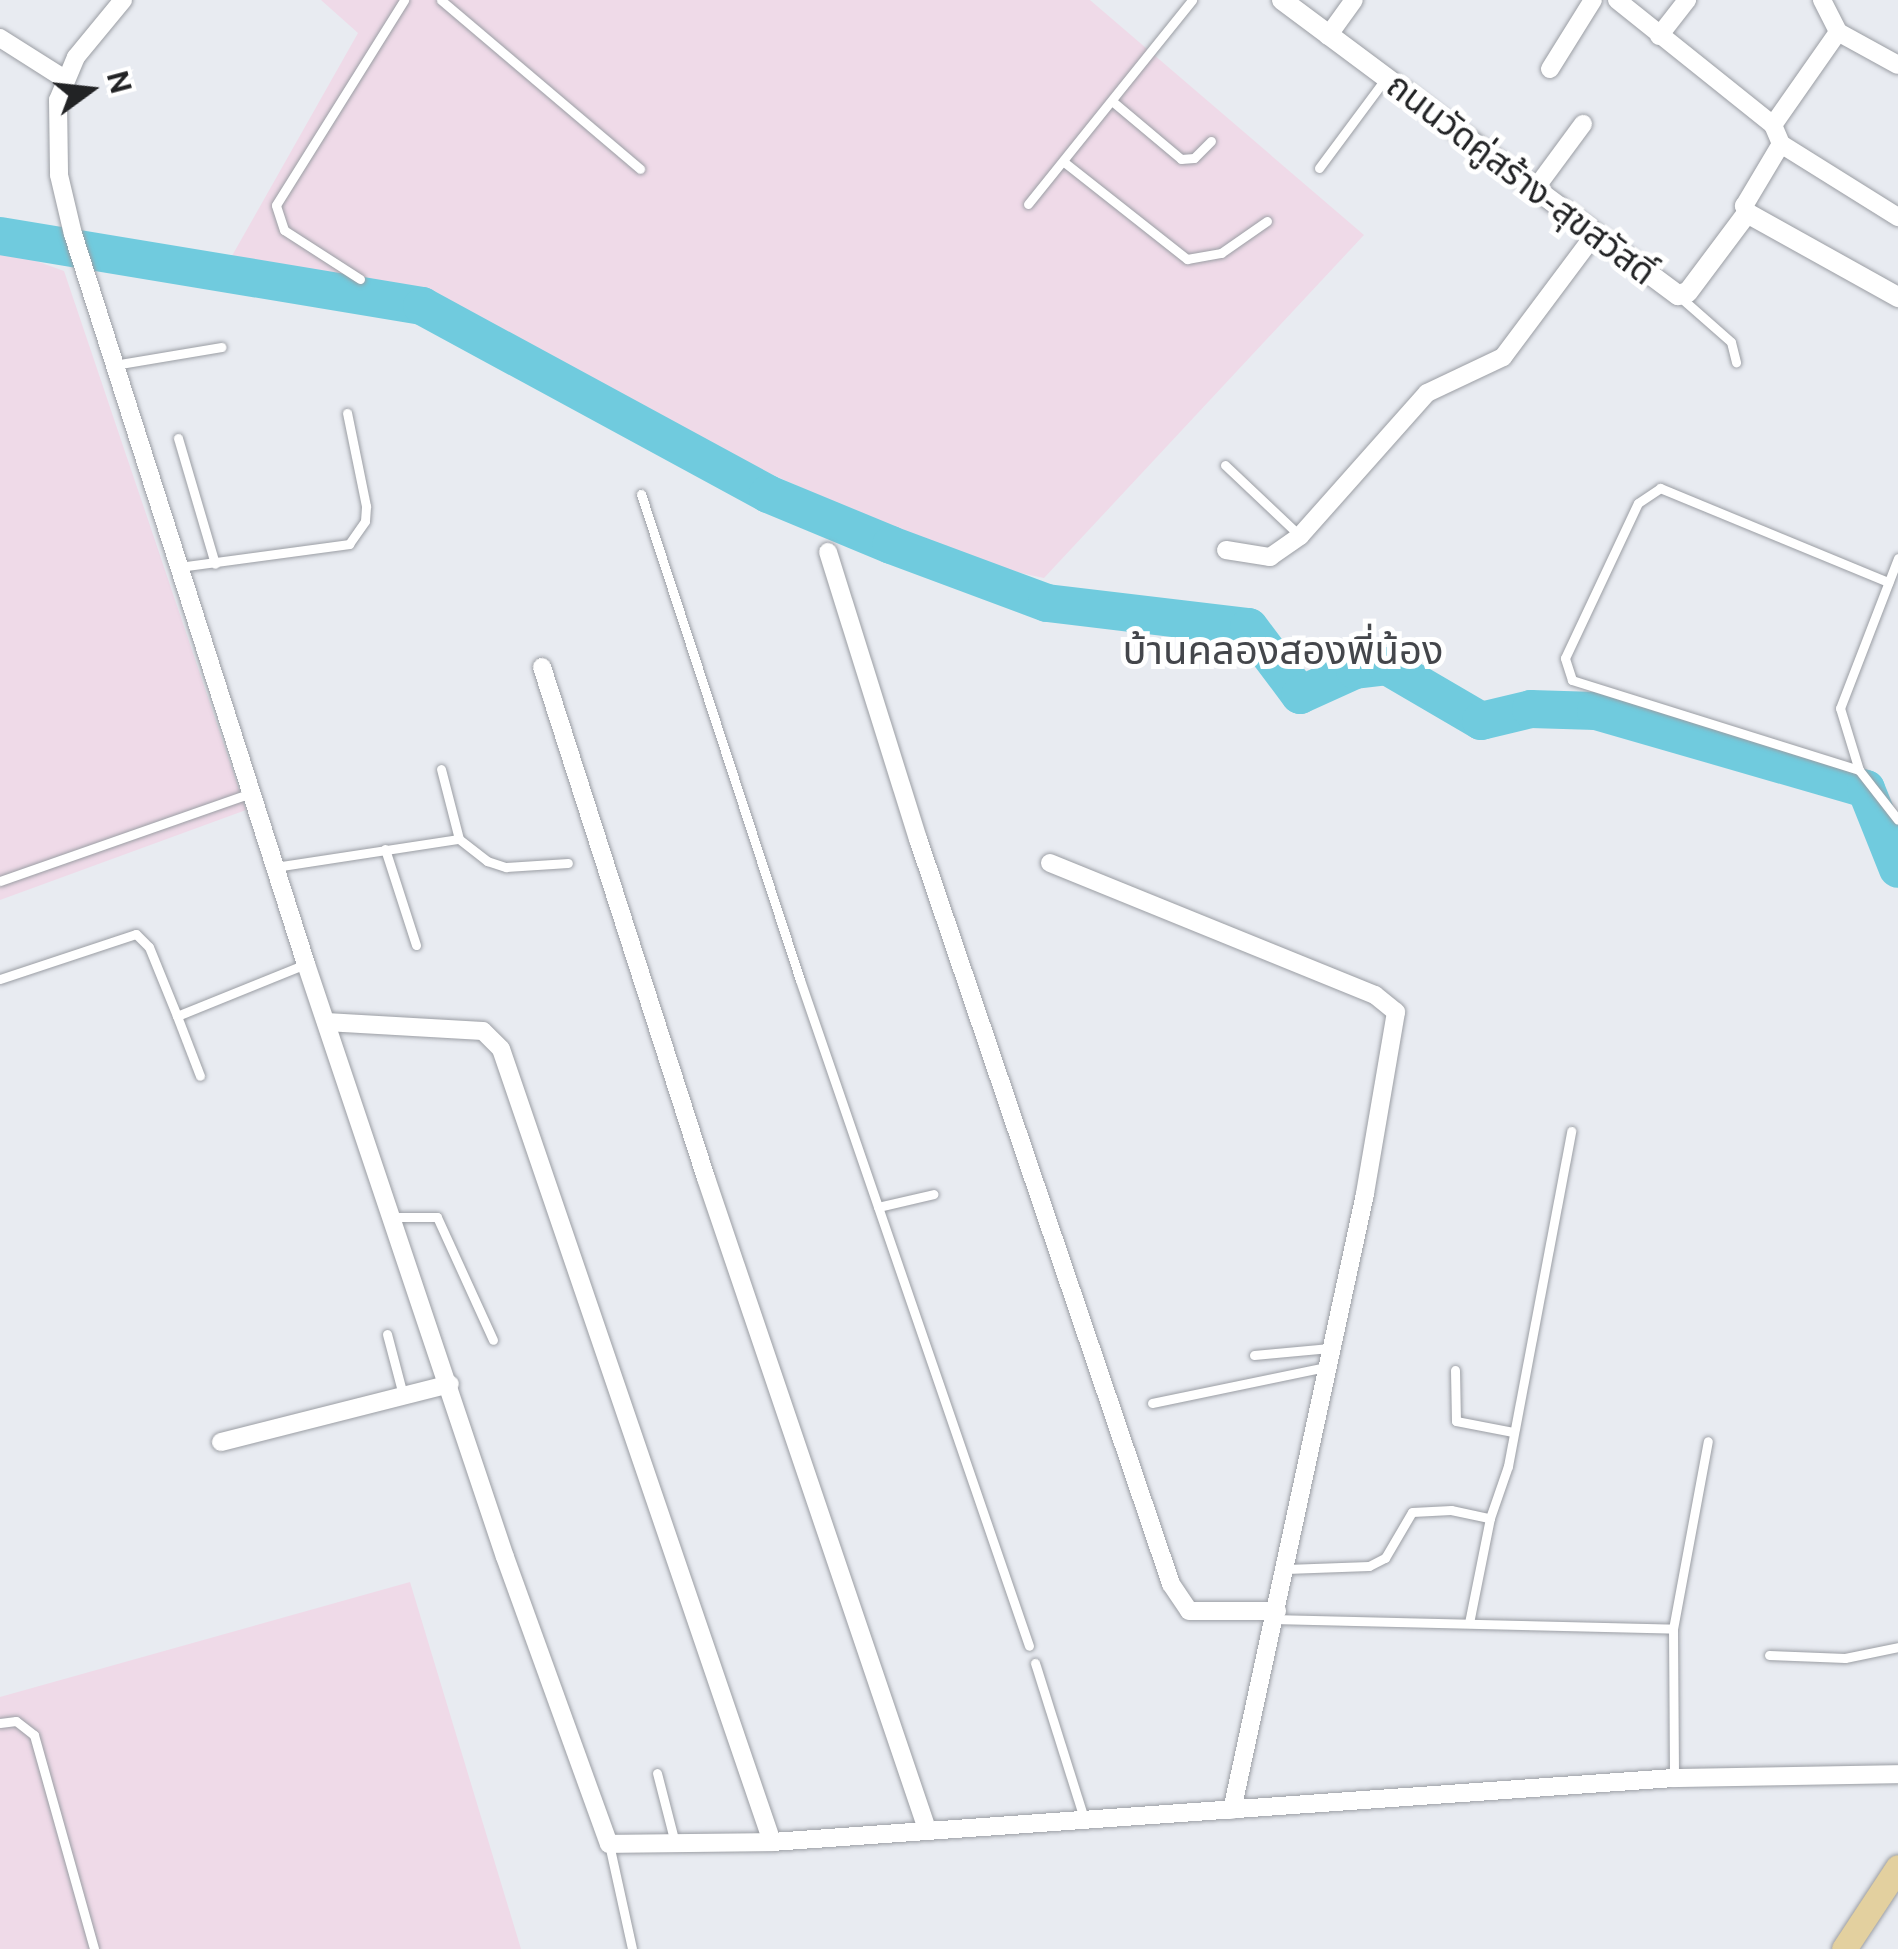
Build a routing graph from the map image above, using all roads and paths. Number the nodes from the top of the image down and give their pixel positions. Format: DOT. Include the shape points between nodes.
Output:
graph roads {
  1 [pos="123,0"];
  2 [pos="404,0"];
  3 [pos="441,0"];
  4 [pos="1192,0"];
  5 [pos="1282,0"];
  6 [pos="1354,0"];
  7 [pos="1594,0"];
  8 [pos="1617,0"];
  9 [pos="1687,0"];
  10 [pos="1822,0"];
  11 [pos="1838,32"];
  12 [pos="1328,36"];
  13 [pos="1660,36"];
  14 [pos="1,40"];
  15 [pos="1898,65"];
  16 [pos="1550,69"];
  17 [pos="63,78"];
  18 [pos="1385,79"];
  19 [pos="1112,100"];
  20 [pos="1584,124"];
  21 [pos="1773,125"];
  22 [pos="1211,141"];
  23 [pos="1781,144"];
  24 [pos="1064,162"];
  25 [pos="1320,168"];
  26 [pos="640,169"];
  27 [pos="1535,190"];
  28 [pos="1028,204"];
  29 [pos="1747,212"];
  30 [pos="1898,217"];
  31 [pos="1267,220"];
  32 [pos="1595,234"];
  33 [pos="360,280"];
  34 [pos="1678,295"];
  35 [pos="1898,298"];
  36 [pos="222,347"];
  37 [pos="1736,362"];
  38 [pos="114,366"];
  39 [pos="347,414"];
  40 [pos="178,438"];
  41 [pos="1224,464"];
  42 [pos="641,494"];
  43 [pos="1300,536"];
  44 [pos="1226,550"];
  45 [pos="828,552"];
  46 [pos="1898,558"];
  47 [pos="215,564"];
  48 [pos="179,567"];
  49 [pos="1888,582"];
  50 [pos="542,666"];
  51 [pos="441,770"];
  52 [pos="1859,770"];
  53 [pos="251,793"];
  54 [pos="1898,820"];
  55 [pos="459,839"];
  56 [pos="385,849"];
  57 [pos="1050,862"];
  58 [pos="568,863"];
  59 [pos="275,867"];
  60 [pos="0,881"];
  61 [pos="416,945"];
  62 [pos="306,964"];
  63 [pos="0,979"];
  64 [pos="177,1016"];
  65 [pos="326,1022"];
  66 [pos="200,1076"];
  67 [pos="1572,1131"];
  68 [pos="934,1194"];
  69 [pos="878,1207"];
  70 [pos="393,1217"];
  71 [pos="387,1334"];
  72 [pos="493,1340"];
  73 [pos="1254,1355"];
  74 [pos="1328,1358"];
  75 [pos="1455,1370"];
  76 [pos="450,1384"];
  77 [pos="403,1396"];
  78 [pos="1152,1404"];
  79 [pos="1513,1432"];
  80 [pos="1708,1441"];
  81 [pos="221,1442"];
  82 [pos="1490,1518"];
  83 [pos="1286,1569"];
  84 [pos="1277,1615"];
  85 [pos="1469,1623"];
  86 [pos="1673,1629"];
  87 [pos="1029,1646"];
  88 [pos="1898,1647"];
  89 [pos="1769,1654"];
  90 [pos="1036,1664"];
  91 [pos="0,1724"];
  92 [pos="657,1773"];
  93 [pos="1898,1774"];
  94 [pos="1674,1778"];
  95 [pos="1232,1810"];
  96 [pos="1084,1819"];
  97 [pos="927,1829"];
  98 [pos="772,1842"];
  99 [pos="609,1844"];
  100 [pos="676,1846"];
  101 [pos="1898,1867"];
  102 [pos="94,1949"];
  103 [pos="632,1949"];
  104 [pos="1844,1949"];
  1 -- 17 [label="street"];
  2 -- 33 [label="lane" via="276,205 284,230"];
  3 -- 26 [label="lane"];
  4 -- 19 [label="lane"];
  5 -- 12 [label="street, ถนนวัดคู่สร้าง-สุขสวัสดิ์"];
  6 -- 12 [label="street"];
  7 -- 16 [label="street"];
  8 -- 13 [label="street"];
  9 -- 13 [label="street"];
  10 -- 11 [label="street"];
  11 -- 15 [label="street"];
  11 -- 21 [label="street"];
  12 -- 18 [label="street, ถนนวัดคู่สร้าง-สุขสวัสดิ์"];
  13 -- 21 [label="street"];
  14 -- 17 [label="street"];
  17 -- 38 [label="street" via="55,137 72,234"];
  18 -- 25 [label="lane"];
  18 -- 27 [label="street, ถนนวัดคู่สร้าง-สุขสวัสดิ์"];
  19 -- 22 [label="lane" via="1181,159 1194,158"];
  19 -- 24 [label="lane"];
  20 -- 27 [label="street"];
  21 -- 23 [label="street"];
  23 -- 29 [label="street" via="1744,206"];
  23 -- 30 [label="street"];
  24 -- 28 [label="lane"];
  24 -- 31 [label="lane" via="1187,259 1221,253"];
  27 -- 32 [label="street, ถนนวัดคู่สร้าง-สุขสวัสดิ์"];
  29 -- 34 [label="street, ถนนวัดคู่สร้าง-สุขสวัสดิ์" via="1688,292"];
  29 -- 35 [label="street"];
  32 -- 34 [label="street, ถนนวัดคู่สร้าง-สุขสวัสดิ์"];
  32 -- 43 [label="street" via="1502,356 1428,393"];
  34 -- 37 [label="lane" via="1731,342"];
  36 -- 38 [label="lane"];
  38 -- 48 [label="street"];
  39 -- 47 [label="lane" via="366,506 366,522 349,544"];
  40 -- 47 [label="lane"];
  41 -- 43 [label="lane"];
  42 -- 69 [label="lane"];
  43 -- 44 [label="street" via="1270,557"];
  45 -- 84 [label="street" via="918,839 1171,1584 1189,1612"];
  46 -- 49 [label="lane"];
  47 -- 48 [label="lane"];
  48 -- 53 [label="street"];
  49 -- 52 [label="lane" via="1840,708"];
  49 -- 52 [label="lane" via="1660,488 1638,503 1565,658 1564,673 1572,680"];
  50 -- 97 [label="street" via="706,1178"];
  51 -- 55 [label="lane"];
  52 -- 54 [label="lane"];
  53 -- 59 [label="street"];
  53 -- 60 [label="lane"];
  55 -- 56 [label="lane"];
  55 -- 58 [label="lane" via="487,861 506,866"];
  56 -- 59 [label="lane"];
  56 -- 61 [label="lane"];
  57 -- 74 [label="street" via="1390,1002 1396,1038"];
  59 -- 62 [label="street"];
  62 -- 64 [label="lane"];
  62 -- 65 [label="street"];
  63 -- 64 [label="lane" via="136,934 144,937"];
  64 -- 66 [label="lane"];
  65 -- 70 [label="street"];
  65 -- 98 [label="street" via="483,1031 501,1049"];
  67 -- 79 [label="lane"];
  68 -- 69 [label="lane"];
  69 -- 87 [label="lane"];
  70 -- 72 [label="lane" via="437,1216"];
  70 -- 76 [label="street"];
  71 -- 77 [label="lane"];
  73 -- 74 [label="lane"];
  74 -- 78 [label="lane"];
  74 -- 83 [label="street"];
  75 -- 79 [label="lane" via="1456,1420"];
  76 -- 77 [label="street"];
  76 -- 99 [label="street"];
  77 -- 81 [label="street"];
  79 -- 82 [label="lane"];
  80 -- 86 [label="lane"];
  82 -- 83 [label="lane" via="1412,1512 1384,1558 1369,1566"];
  82 -- 85 [label="lane"];
  83 -- 84 [label="street"];
  84 -- 85 [label="lane"];
  84 -- 95 [label="street"];
  85 -- 86 [label="lane"];
  86 -- 94 [label="lane"];
  88 -- 89 [label="lane" via="1845,1658"];
  90 -- 96 [label="lane"];
  91 -- 102 [label="lane" via="16,1721 34,1736"];
  92 -- 100 [label="lane"];
  93 -- 94 [label="street"];
  94 -- 95 [label="street"];
  95 -- 96 [label="street"];
  96 -- 97 [label="street"];
  97 -- 98 [label="street"];
  98 -- 100 [label="street"];
  99 -- 100 [label="street"];
  99 -- 103 [label="lane"];
  101 -- 104 [label="main road"];
}
